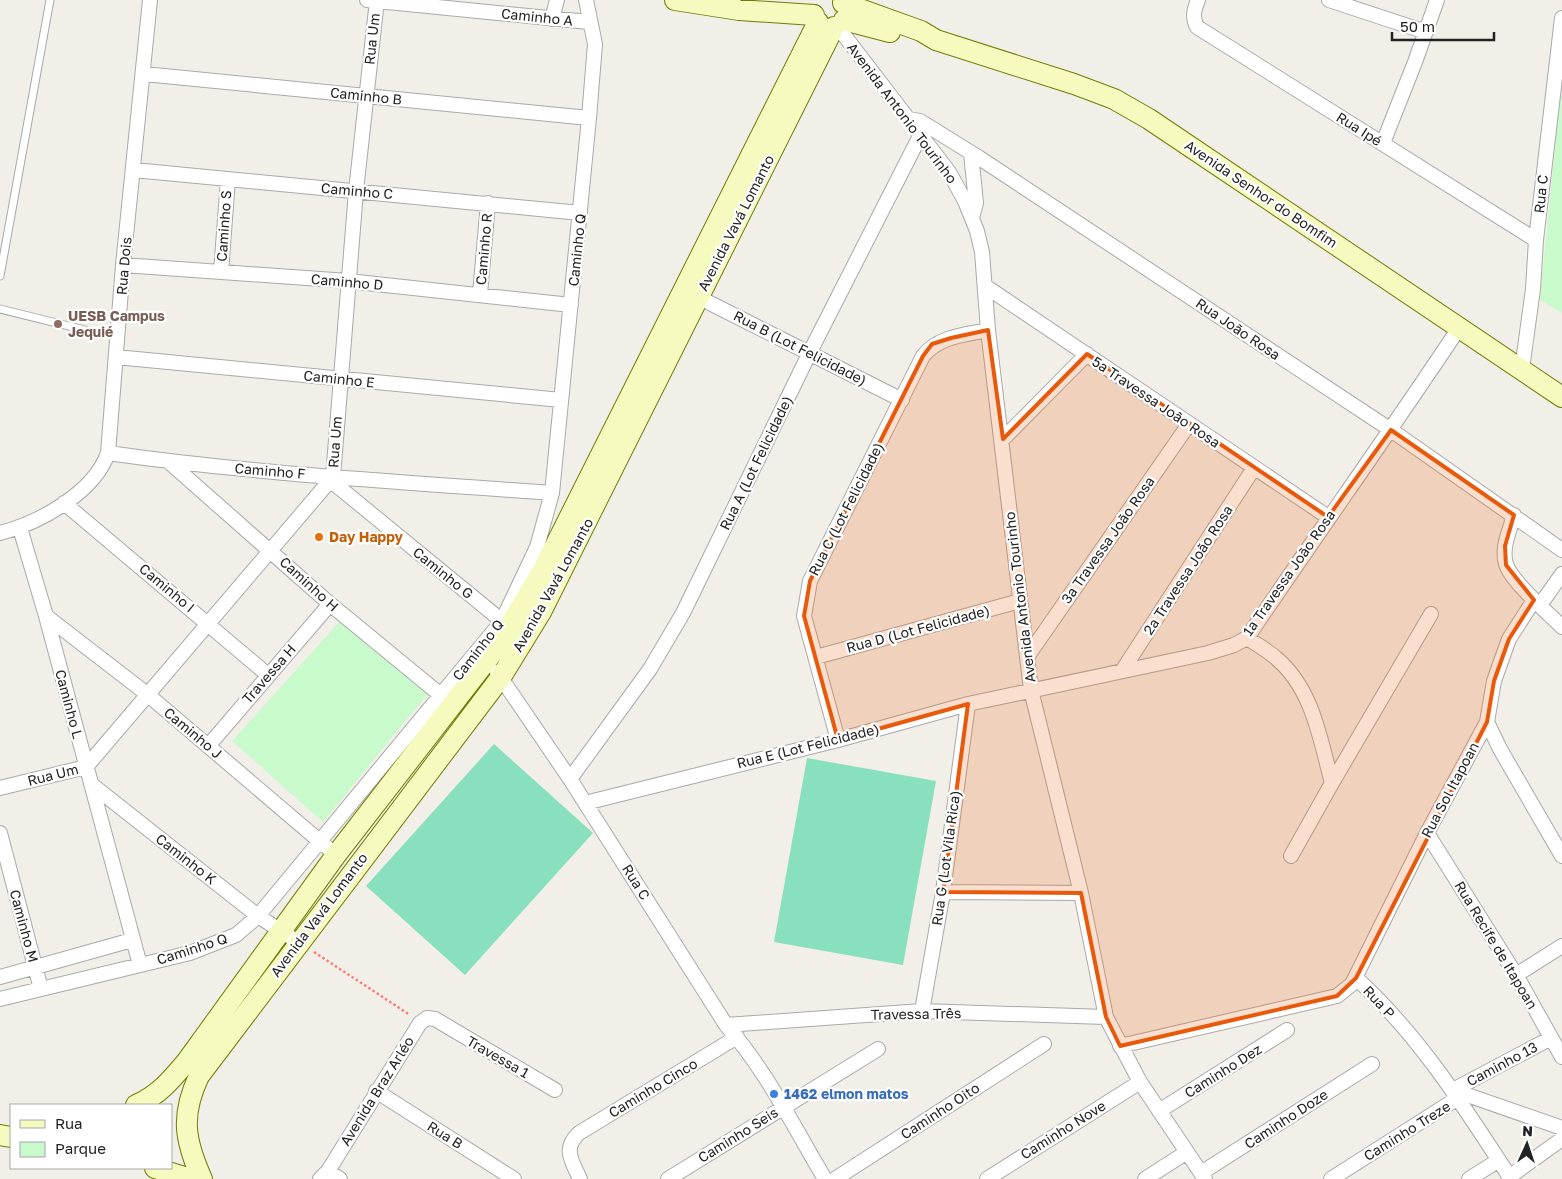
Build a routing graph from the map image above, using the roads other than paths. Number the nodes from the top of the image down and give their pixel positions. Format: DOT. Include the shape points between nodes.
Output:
graph roads {
  1 [pos="50,0"];
  2 [pos="150,0"];
  3 [pos="373,0"];
  4 [pos="557,0"];
  5 [pos="586,0"];
  6 [pos="675,0"];
  7 [pos="1329,0"];
  8 [pos="1437,0"];
  9 [pos="1195,5"];
  10 [pos="829,11"];
  11 [pos="1562,18"];
  12 [pos="552,19"];
  13 [pos="589,22"];
  14 [pos="1426,32"];
  15 [pos="144,74"];
  16 [pos="366,96"];
  17 [pos="589,118"];
  18 [pos="907,119"];
  19 [pos="921,134"];
  20 [pos="1383,143"];
  21 [pos="971,153"];
  22 [pos="134,170"];
  23 [pos="228,180"];
  24 [pos="356,191"];
  25 [pos="488,203"];
  26 [pos="580,213"];
  27 [pos="972,218"];
  28 [pos="1536,240"];
  29 [pos="123,265"];
  30 [pos="221,272"];
  31 [pos="0,276"];
  32 [pos="348,281"];
  33 [pos="985,286"];
  34 [pos="480,294"];
  35 [pos="698,297"];
  36 [pos="571,305"];
  37 [pos="0,309"];
  38 [pos="1459,328"];
  39 [pos="85,330"];
  40 [pos="988,330"];
  41 [pos="810,352"];
  42 [pos="1087,354"];
  43 [pos="116,357"];
  44 [pos="1522,369"];
  45 [pos="340,379"];
  46 [pos="1562,397"];
  47 [pos="561,400"];
  48 [pos="902,400"];
  49 [pos="1189,424"];
  50 [pos="1392,430"];
  51 [pos="1003,439"];
  52 [pos="108,453"];
  53 [pos="169,462"];
  54 [pos="1254,468"];
  55 [pos="331,479"];
  56 [pos="552,493"];
  57 [pos="64,503"];
  58 [pos="1514,515"];
  59 [pos="1328,517"];
  60 [pos="20,528"];
  61 [pos="0,533"];
  62 [pos="271,550"];
  63 [pos="1562,550"];
  64 [pos="1562,574"];
  65 [pos="1020,601"];
  66 [pos="1537,602"];
  67 [pos="330,604"];
  68 [pos="1431,614"];
  69 [pos="46,616"];
  70 [pos="209,623"];
  71 [pos="506,624"];
  72 [pos="1562,627"];
  73 [pos="1247,638"];
  74 [pos="816,656"];
  75 [pos="1027,657"];
  76 [pos="488,658"];
  77 [pos="1122,671"];
  78 [pos="268,676"];
  79 [pos="501,677"];
  80 [pos="1031,690"];
  81 [pos="147,694"];
  82 [pos="447,700"];
  83 [pos="968,704"];
  84 [pos="1487,722"];
  85 [pos="838,740"];
  86 [pos="209,745"];
  87 [pos="86,767"];
  88 [pos="570,779"];
  89 [pos="1332,783"];
  90 [pos="90,784"];
  91 [pos="0,788"];
  92 [pos="585,802"];
  93 [pos="0,833"];
  94 [pos="1427,834"];
  95 [pos="318,841"];
  96 [pos="336,855"];
  97 [pos="1292,856"];
  98 [pos="1562,856"];
  99 [pos="943,892"];
  100 [pos="1081,893"];
  101 [pos="258,916"];
  102 [pos="290,937"];
  103 [pos="132,940"];
  104 [pos="1562,946"];
  105 [pos="140,965"];
  106 [pos="36,968"];
  107 [pos="1516,975"];
  108 [pos="0,977"];
  109 [pos="1356,978"];
  110 [pos="41,989"];
  111 [pos="0,999"];
  112 [pos="922,1011"];
  113 [pos="1106,1017"];
  114 [pos="441,1024"];
  115 [pos="726,1025"];
  116 [pos="1287,1030"];
  117 [pos="737,1037"];
  118 [pos="1552,1038"];
  119 [pos="1044,1044"];
  120 [pos="1120,1046"];
  121 [pos="878,1049"];
  122 [pos="1562,1057"];
  123 [pos="1372,1064"];
  124 [pos="1140,1082"];
  125 [pos="555,1090"];
  126 [pos="376,1091"];
  127 [pos="1456,1094"];
  128 [pos="138,1104"];
  129 [pos="783,1106"];
  130 [pos="1159,1111"];
  131 [pos="1562,1128"];
  132 [pos="1562,1139"];
  133 [pos="1187,1152"];
  134 [pos="1499,1160"];
  135 [pos="158,1169"];
  136 [pos="324,1175"];
  137 [pos="1203,1176"];
  138 [pos="1510,1178"];
  139 [pos="191,1179"];
  140 [pos="202,1179"];
  141 [pos="340,1179"];
  142 [pos="514,1179"];
  143 [pos="580,1179"];
  144 [pos="668,1179"];
  145 [pos="825,1179"];
  146 [pos="835,1179"];
  147 [pos="987,1179"];
  148 [pos="1145,1179"];
  149 [pos="1331,1179"];
  150 [pos="1469,1179"];
  1 -- 31 [label="lane"];
  2 -- 15 [label="street, Rua Dois"];
  3 -- 12 [label="street, Caminho A"];
  3 -- 16 [label="street, Rua Um"];
  4 -- 12 [label="street"];
  5 -- 13 [label="street, Caminho Q"];
  6 -- 10 [label="street, Avenida Senhor do Bomfim" via="739,10"];
  7 -- 14 [label="street"];
  8 -- 14 [label="street"];
  9 -- 20 [label="street, Rua Ipé" via="1196,26"];
  10 -- 18 [label="street, Avenida Antonio Tourinho"];
  10 -- 35 [label="street, Avenida Vavá Lomanto"];
  10 -- 38 [label="street, Avenida Senhor do Bomfim" via="915,38 936,40 1114,100 1149,119"];
  10 -- 71 [label="street, Avenida Vavá Lomanto" via="543,570"];
  11 -- 28 [label="street, Rua C"];
  12 -- 13 [label="street, Caminho A"];
  13 -- 17 [label="street, Caminho Q" via="594,44"];
  14 -- 20 [label="street"];
  15 -- 16 [label="street, Caminho B"];
  15 -- 22 [label="street, Rua Dois"];
  16 -- 17 [label="street, Caminho B"];
  16 -- 24 [label="street, Rua Um"];
  17 -- 26 [label="street, Caminho Q"];
  18 -- 19 [label="street, Avenida Antonio Tourinho"];
  18 -- 21 [label="street, Rua João Rosa" via="920,121"];
  19 -- 27 [label="street, Avenida Antonio Tourinho" via="949,172"];
  19 -- 41 [label="street, Rua A (Lot Felicidade)"];
  20 -- 28 [label="street, Rua Ipé"];
  21 -- 27 [label="street" via="976,203"];
  21 -- 50 [label="street, Rua João Rosa"];
  22 -- 23 [label="street, Caminho C"];
  22 -- 29 [label="street, Rua Dois"];
  23 -- 24 [label="street, Caminho C"];
  23 -- 30 [label="street, Caminho S"];
  24 -- 25 [label="street, Caminho C"];
  24 -- 32 [label="street, Rua Um"];
  25 -- 26 [label="street, Caminho C"];
  25 -- 34 [label="street, Caminho R"];
  26 -- 36 [label="street, Caminho Q"];
  27 -- 33 [label="street, Avenida Antonio Tourinho" via="982,252"];
  28 -- 44 [label="street, Rua C"];
  29 -- 30 [label="street, Caminho D"];
  29 -- 43 [label="street, Rua Dois"];
  30 -- 32 [label="street, Caminho D"];
  32 -- 34 [label="street, Caminho D"];
  32 -- 45 [label="street, Rua Um"];
  33 -- 40 [label="street, Avenida Antonio Tourinho"];
  33 -- 42 [label="street, 5ª Travessa João Rosa"];
  34 -- 36 [label="street, Caminho D"];
  35 -- 41 [label="street, Rua B (Lot Felicidade)"];
  35 -- 79 [label="street, Avenida Vavá Lomanto" via="541,612"];
  36 -- 47 [label="street, Caminho Q"];
  37 -- 39 [label="lane"];
  38 -- 44 [label="street, Avenida Senhor do Bomfim"];
  38 -- 50 [label="street, 1ª Travessa João Rosa"];
  40 -- 48 [label="street, Rua C (Lot Felicidade)" via="932,344"];
  40 -- 51 [label="street, Avenida Antonio Tourinho"];
  41 -- 48 [label="street, Rua B (Lot Felicidade)"];
  41 -- 88 [label="street, Rua A (Lot Felicidade)" via="683,613 650,669"];
  42 -- 49 [label="street, 5ª Travessa João Rosa"];
  42 -- 51 [label="street"];
  43 -- 45 [label="street, Caminho E"];
  43 -- 52 [label="street, Rua Dois"];
  44 -- 46 [label="street, Avenida Senhor do Bomfim"];
  45 -- 47 [label="street, Caminho E"];
  45 -- 55 [label="street, Rua Um"];
  47 -- 56 [label="street, Caminho Q"];
  48 -- 74 [label="street, Rua C (Lot Felicidade)" via="810,581 804,616"];
  49 -- 54 [label="street, 5ª Travessa João Rosa"];
  49 -- 75 [label="street, 3ª Travessa João Rosa"];
  50 -- 58 [label="street, Rua João Rosa"];
  50 -- 59 [label="street, 1ª Travessa João Rosa"];
  51 -- 65 [label="street, Avenida Antonio Tourinho"];
  52 -- 53 [label="street, Caminho F"];
  52 -- 57 [label="street, Rua Dois" via="96,477"];
  53 -- 55 [label="street, Caminho F"];
  53 -- 62 [label="street, Caminho H"];
  54 -- 59 [label="street, 5ª Travessa João Rosa"];
  54 -- 77 [label="street, 2ª Travessa João Rosa"];
  55 -- 56 [label="street, Caminho F"];
  55 -- 62 [label="street, Rua Um"];
  55 -- 71 [label="street, Caminho G"];
  56 -- 71 [label="street, Caminho Q" via="537,547"];
  57 -- 60 [label="street, Rua Dois"];
  57 -- 70 [label="street, Caminho I"];
  58 -- 63 [label="street, Rua João Rosa"];
  58 -- 66 [label="street" via="1505,546 1506,565"];
  59 -- 73 [label="street, 1ª Travessa João Rosa"];
  60 -- 61 [label="street, Rua Dois"];
  60 -- 69 [label="street, Caminho L"];
  62 -- 67 [label="street, Caminho H"];
  62 -- 70 [label="street, Rua Um"];
  64 -- 66 [label="street, Rua Sol Itapoan"];
  65 -- 74 [label="street, Rua D (Lot Felicidade)"];
  65 -- 75 [label="street, Avenida Antonio Tourinho"];
  66 -- 72 [label="street"];
  66 -- 84 [label="street, Rua Sol Itapoan" via="1509,639 1494,681"];
  67 -- 78 [label="street, Travessa H"];
  67 -- 82 [label="street, Caminho H"];
  68 -- 89 [label="street"];
  69 -- 81 [label="street, Caminho J"];
  69 -- 87 [label="street, Caminho L"];
  70 -- 78 [label="street, Caminho I"];
  70 -- 81 [label="street, Rua Um"];
  71 -- 76 [label="street, Avenida Vavá Lomanto"];
  71 -- 82 [label="street, Caminho Q"];
  73 -- 77 [label="street, 1ª Travessa João Rosa" via="1208,653"];
  73 -- 89 [label="street" via="1276,658 1300,686 1311,706"];
  74 -- 85 [label="street, Rua C (Lot Felicidade)"];
  75 -- 80 [label="street, Avenida Antonio Tourinho"];
  76 -- 79 [label="street, Rua C"];
  76 -- 82 [label="street, Avenida Vavá Lomanto"];
  77 -- 80 [label="street, 1ª Travessa João Rosa"];
  78 -- 86 [label="street, Travessa H"];
  79 -- 88 [label="street, Rua C"];
  79 -- 102 [label="street, Avenida Vavá Lomanto"];
  80 -- 83 [label="street, Rua E (Lot Felicidade)"];
  80 -- 100 [label="street, Avenida Antonio Tourinho"];
  81 -- 86 [label="street, Caminho J"];
  81 -- 87 [label="street, Rua Um"];
  82 -- 95 [label="street, Caminho Q"];
  82 -- 96 [label="street, Avenida Vavá Lomanto"];
  83 -- 85 [label="street, Rua E (Lot Felicidade)"];
  83 -- 99 [label="street, Rua G (Lot Vila Rica)"];
  84 -- 94 [label="street, Rua Sol Itapoan"];
  84 -- 98 [label="street"];
  85 -- 92 [label="street, Rua E (Lot Felicidade)"];
  86 -- 95 [label="street, Caminho J"];
  87 -- 90 [label="street, Caminho L"];
  87 -- 91 [label="street, Rua Um"];
  88 -- 92 [label="street, Rua C"];
  89 -- 97 [label="street"];
  90 -- 101 [label="street, Caminho K"];
  90 -- 103 [label="street, Caminho L"];
  92 -- 115 [label="street, Rua C"];
  93 -- 106 [label="street, Caminho M"];
  94 -- 107 [label="street, Rua Recife de Itapoan"];
  94 -- 109 [label="street, Rua Sol Itapoan"];
  95 -- 96 [label="street, Caminho J"];
  95 -- 101 [label="street, Caminho Q"];
  96 -- 102 [label="street, Avenida Vavá Lomanto"];
  99 -- 100 [label="street"];
  99 -- 112 [label="street, Rua G (Lot Vila Rica)"];
  100 -- 113 [label="street, Avenida Antonio Tourinho"];
  101 -- 102 [label="street, Caminho K"];
  101 -- 105 [label="street, Caminho Q" via="236,935 190,953"];
  102 -- 128 [label="street, Avenida Vavá Lomanto" via="177,1074 155,1095"];
  102 -- 140 [label="street, Avenida Vavá Lomanto" via="192,1091 186,1136"];
  103 -- 105 [label="street, Caminho L"];
  103 -- 106 [label="street"];
  104 -- 107 [label="street"];
  105 -- 110 [label="street, Caminho Q"];
  106 -- 108 [label="street"];
  106 -- 110 [label="street, Caminho M"];
  107 -- 118 [label="street, Rua Recife de Itapoan"];
  109 -- 120 [label="street, Rua P" via="1337,996"];
  109 -- 127 [label="street, Rua P" via="1375,996"];
  110 -- 111 [label="street, Caminho Q"];
  112 -- 113 [label="street, Travessa Três"];
  112 -- 115 [label="street, Travessa Três"];
  113 -- 120 [label="street, Avenida Antonio Tourinho"];
  114 -- 125 [label="street, Travessa 1"];
  114 -- 126 [label="street, Avenida Braz Arléo" via="431,1018 420,1023"];
  115 -- 117 [label="street, Rua C"];
  116 -- 130 [label="street, Caminho Dez"];
  117 -- 129 [label="street, Rua C"];
  117 -- 143 [label="street, Caminho Cinco" via="571,1141 569,1149"];
  118 -- 122 [label="street, Rua Recife de Itapoan"];
  118 -- 127 [label="street, Caminho 13"];
  119 -- 146 [label="street, Caminho Oito"];
  120 -- 124 [label="street, Avenida Antonio Tourinho"];
  121 -- 129 [label="street, Caminho Seis"];
  123 -- 137 [label="street, Caminho Doze"];
  124 -- 130 [label="street, Avenida Antonio Tourinho"];
  124 -- 147 [label="street, Caminho Nove"];
  126 -- 136 [label="street, Avenida Braz Arléo"];
  126 -- 142 [label="street, Rua B"];
  127 -- 131 [label="street"];
  127 -- 134 [label="street, Rua P"];
  127 -- 149 [label="street, Caminho Treze"];
  129 -- 144 [label="street, Caminho Seis"];
  129 -- 145 [label="street, Rua C"];
  130 -- 133 [label="street, Avenida Antonio Tourinho"];
  132 -- 138 [label="street"];
  133 -- 137 [label="street, Avenida Antonio Tourinho"];
  133 -- 148 [label="street"];
  134 -- 138 [label="street, Rua P"];
  134 -- 150 [label="street"];
  135 -- 139 [label="street"];
  136 -- 141 [label="street"];
}
